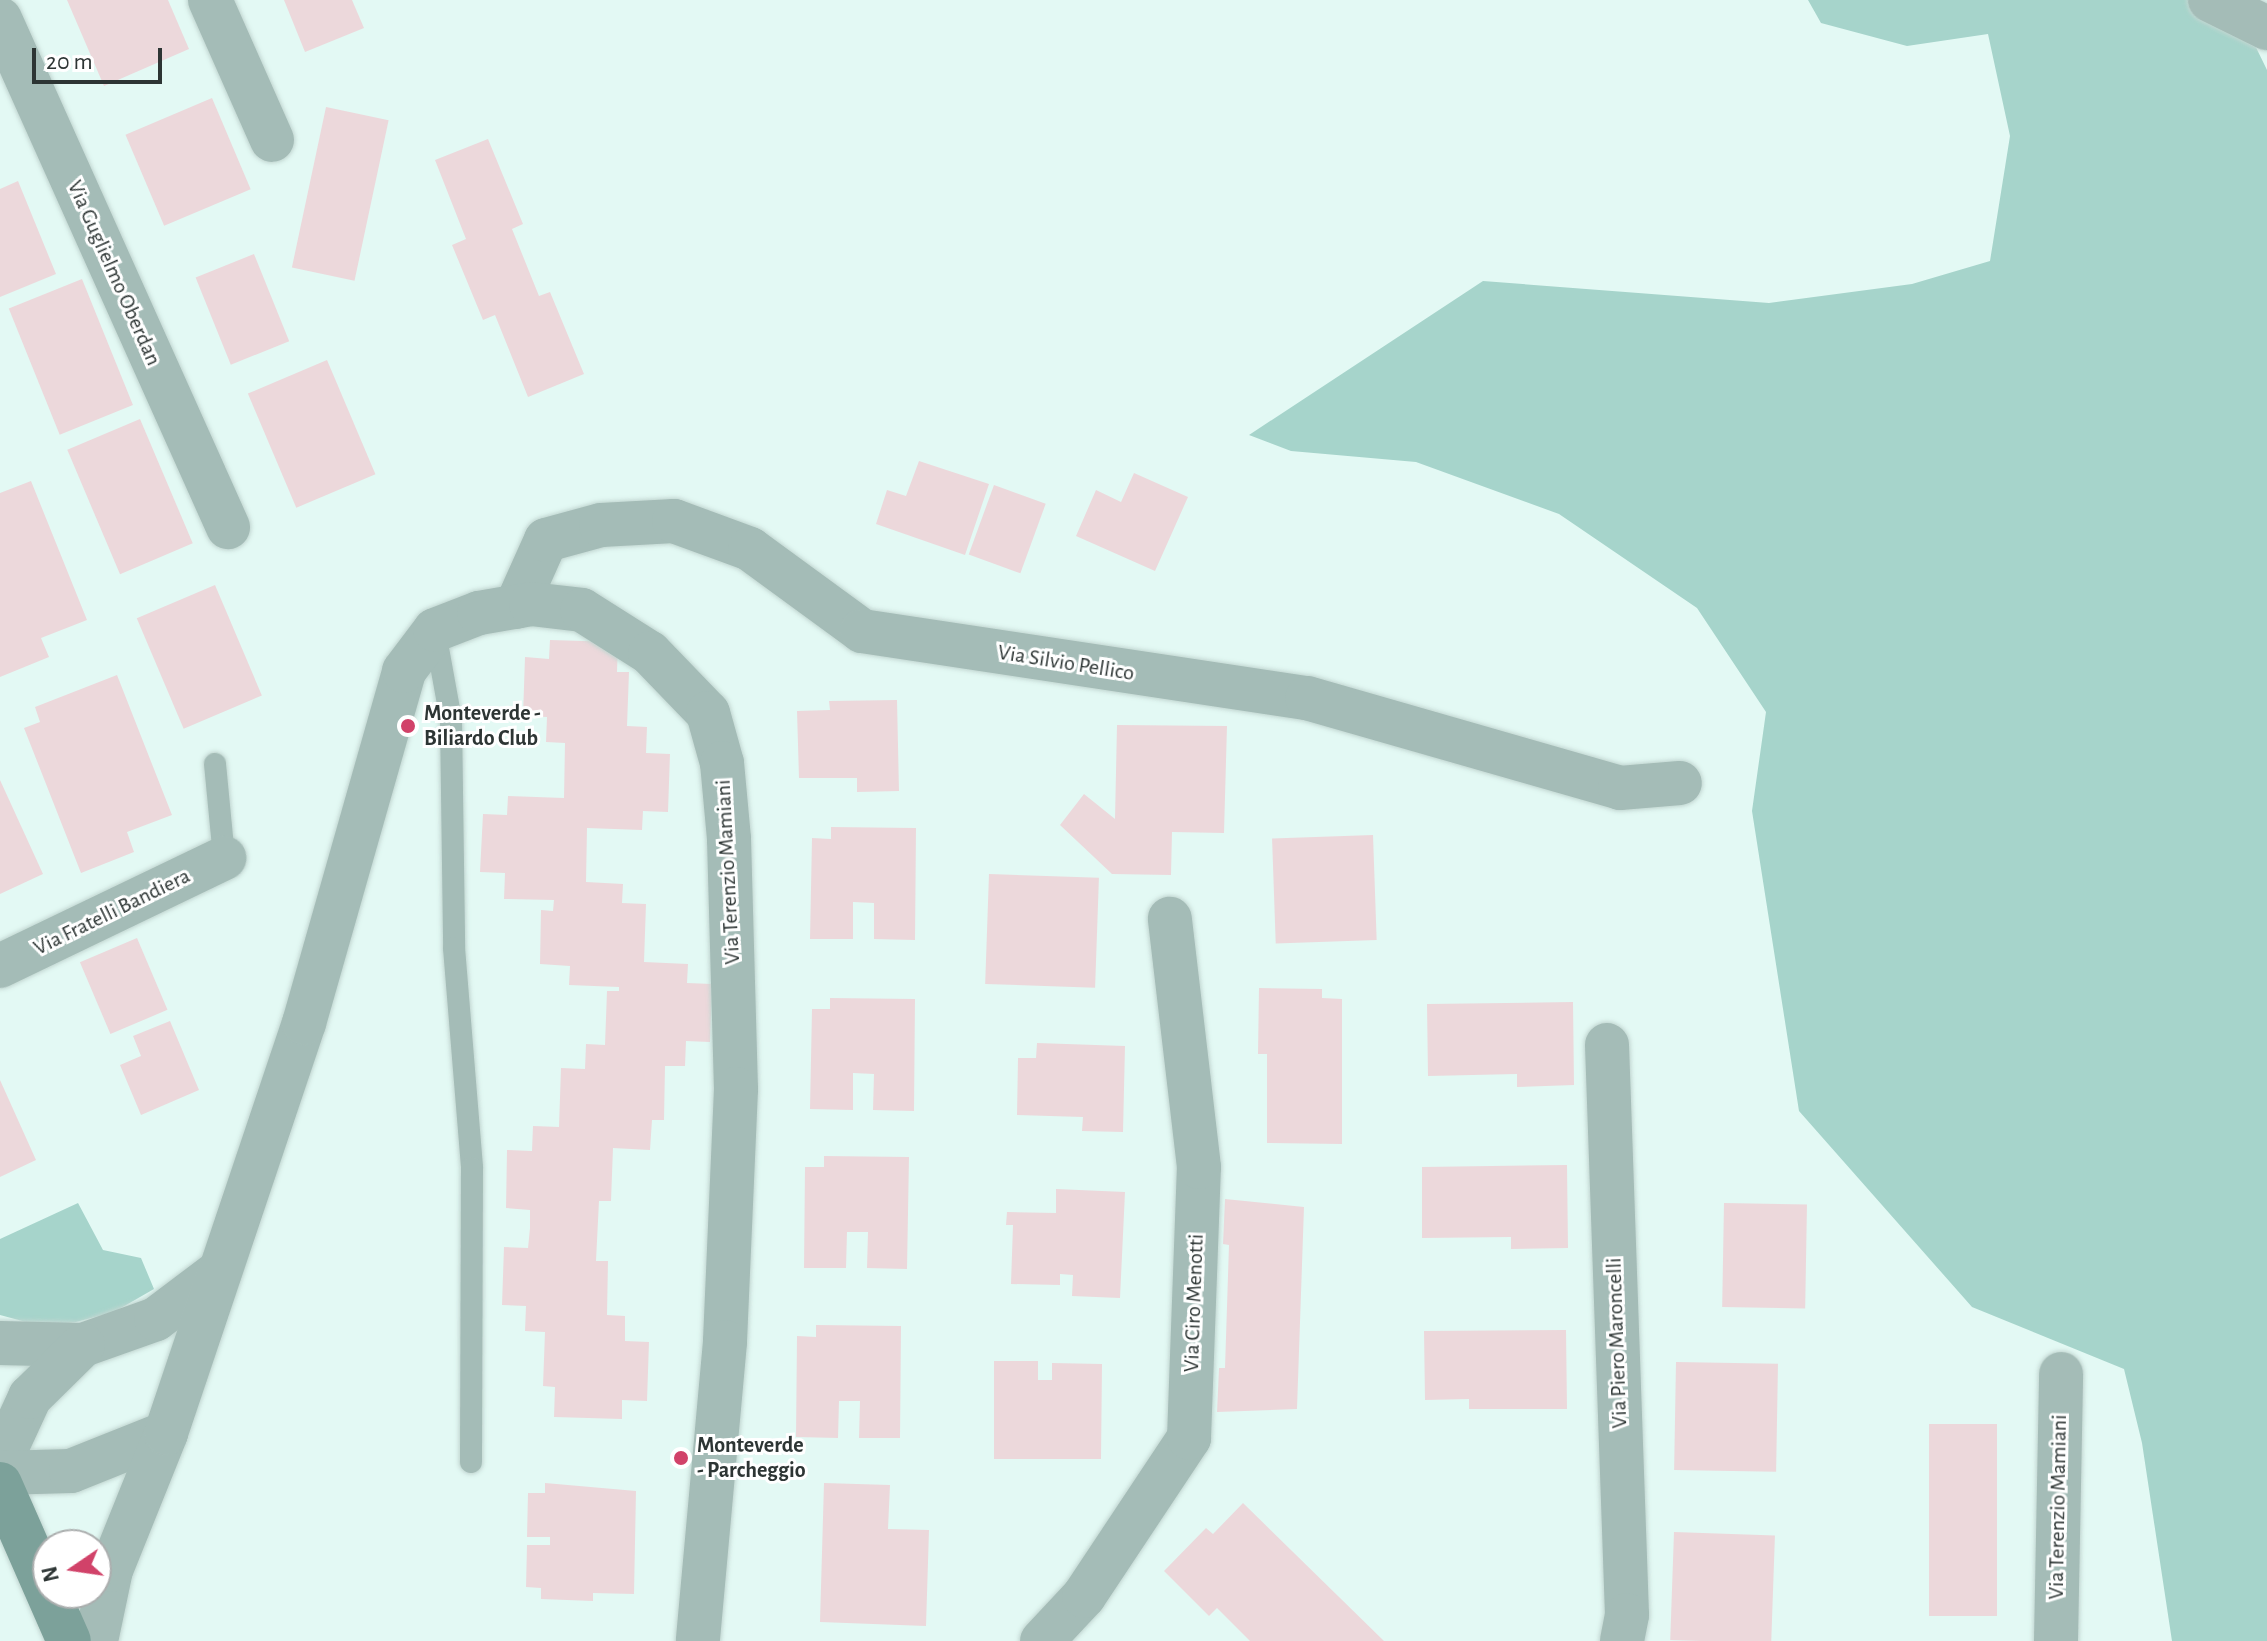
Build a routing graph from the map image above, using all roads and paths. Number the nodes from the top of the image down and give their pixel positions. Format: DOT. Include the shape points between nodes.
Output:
graph roads {
  1 [pos="210,0"];
  2 [pos="2210,0"];
  3 [pos="0,19"];
  4 [pos="2267,28"];
  5 [pos="272,140"];
  6 [pos="228,527"];
  7 [pos="516,607"];
  8 [pos="435,630"];
  9 [pos="215,764"];
  10 [pos="1680,783"];
  11 [pos="224,858"];
  12 [pos="1170,919"];
  13 [pos="0,966"];
  14 [pos="1607,1045"];
  15 [pos="220,1271"];
  16 [pos="0,1343"];
  17 [pos="83,1345"];
  18 [pos="2061,1374"];
  19 [pos="166,1433"];
  20 [pos="0,1462"];
  21 [pos="471,1462"];
  22 [pos="0,1473"];
  23 [pos="0,1484"];
  24 [pos="69,1641"];
  25 [pos="96,1641"];
  26 [pos="698,1641"];
  27 [pos="1042,1641"];
  28 [pos="1622,1641"];
  29 [pos="2056,1641"];
  1 -- 5 [label="street"];
  2 -- 4 [label="street"];
  3 -- 6 [label="street, Via Guglielmo Oberdan"];
  7 -- 8 [label="street, Via Terenzio Mamiani" via="479,613"];
  7 -- 10 [label="street, Via Silvio Pellico" via="546,540 601,525 674,521 750,549 862,631 1307,698 1620,788"];
  7 -- 26 [label="street, Via Terenzio Mamiani" via="582,610 650,653 708,713 722,763 736,1089 725,1342"];
  8 -- 15 [label="street" via="404,671 304,1023"];
  8 -- 21 [label="lane" via="451,720 454,948 472,1168"];
  9 -- 11 [label="lane"];
  11 -- 13 [label="street, Via Fratelli Bandiera"];
  12 -- 27 [label="street, Via Ciro Menotti" via="1199,1167 1189,1438 1084,1596"];
  14 -- 28 [label="street, Via Piero Maroncelli" via="1627,1615"];
  15 -- 17 [label="street" via="156,1319"];
  15 -- 19 [label="street"];
  16 -- 17 [label="street"];
  17 -- 20 [label="street" via="30,1397"];
  18 -- 29 [label="street, Via Terenzio Mamiani"];
  19 -- 22 [label="street" via="71,1471"];
  19 -- 25 [label="street" via="111,1570"];
  23 -- 24 [label="main road"];
}
